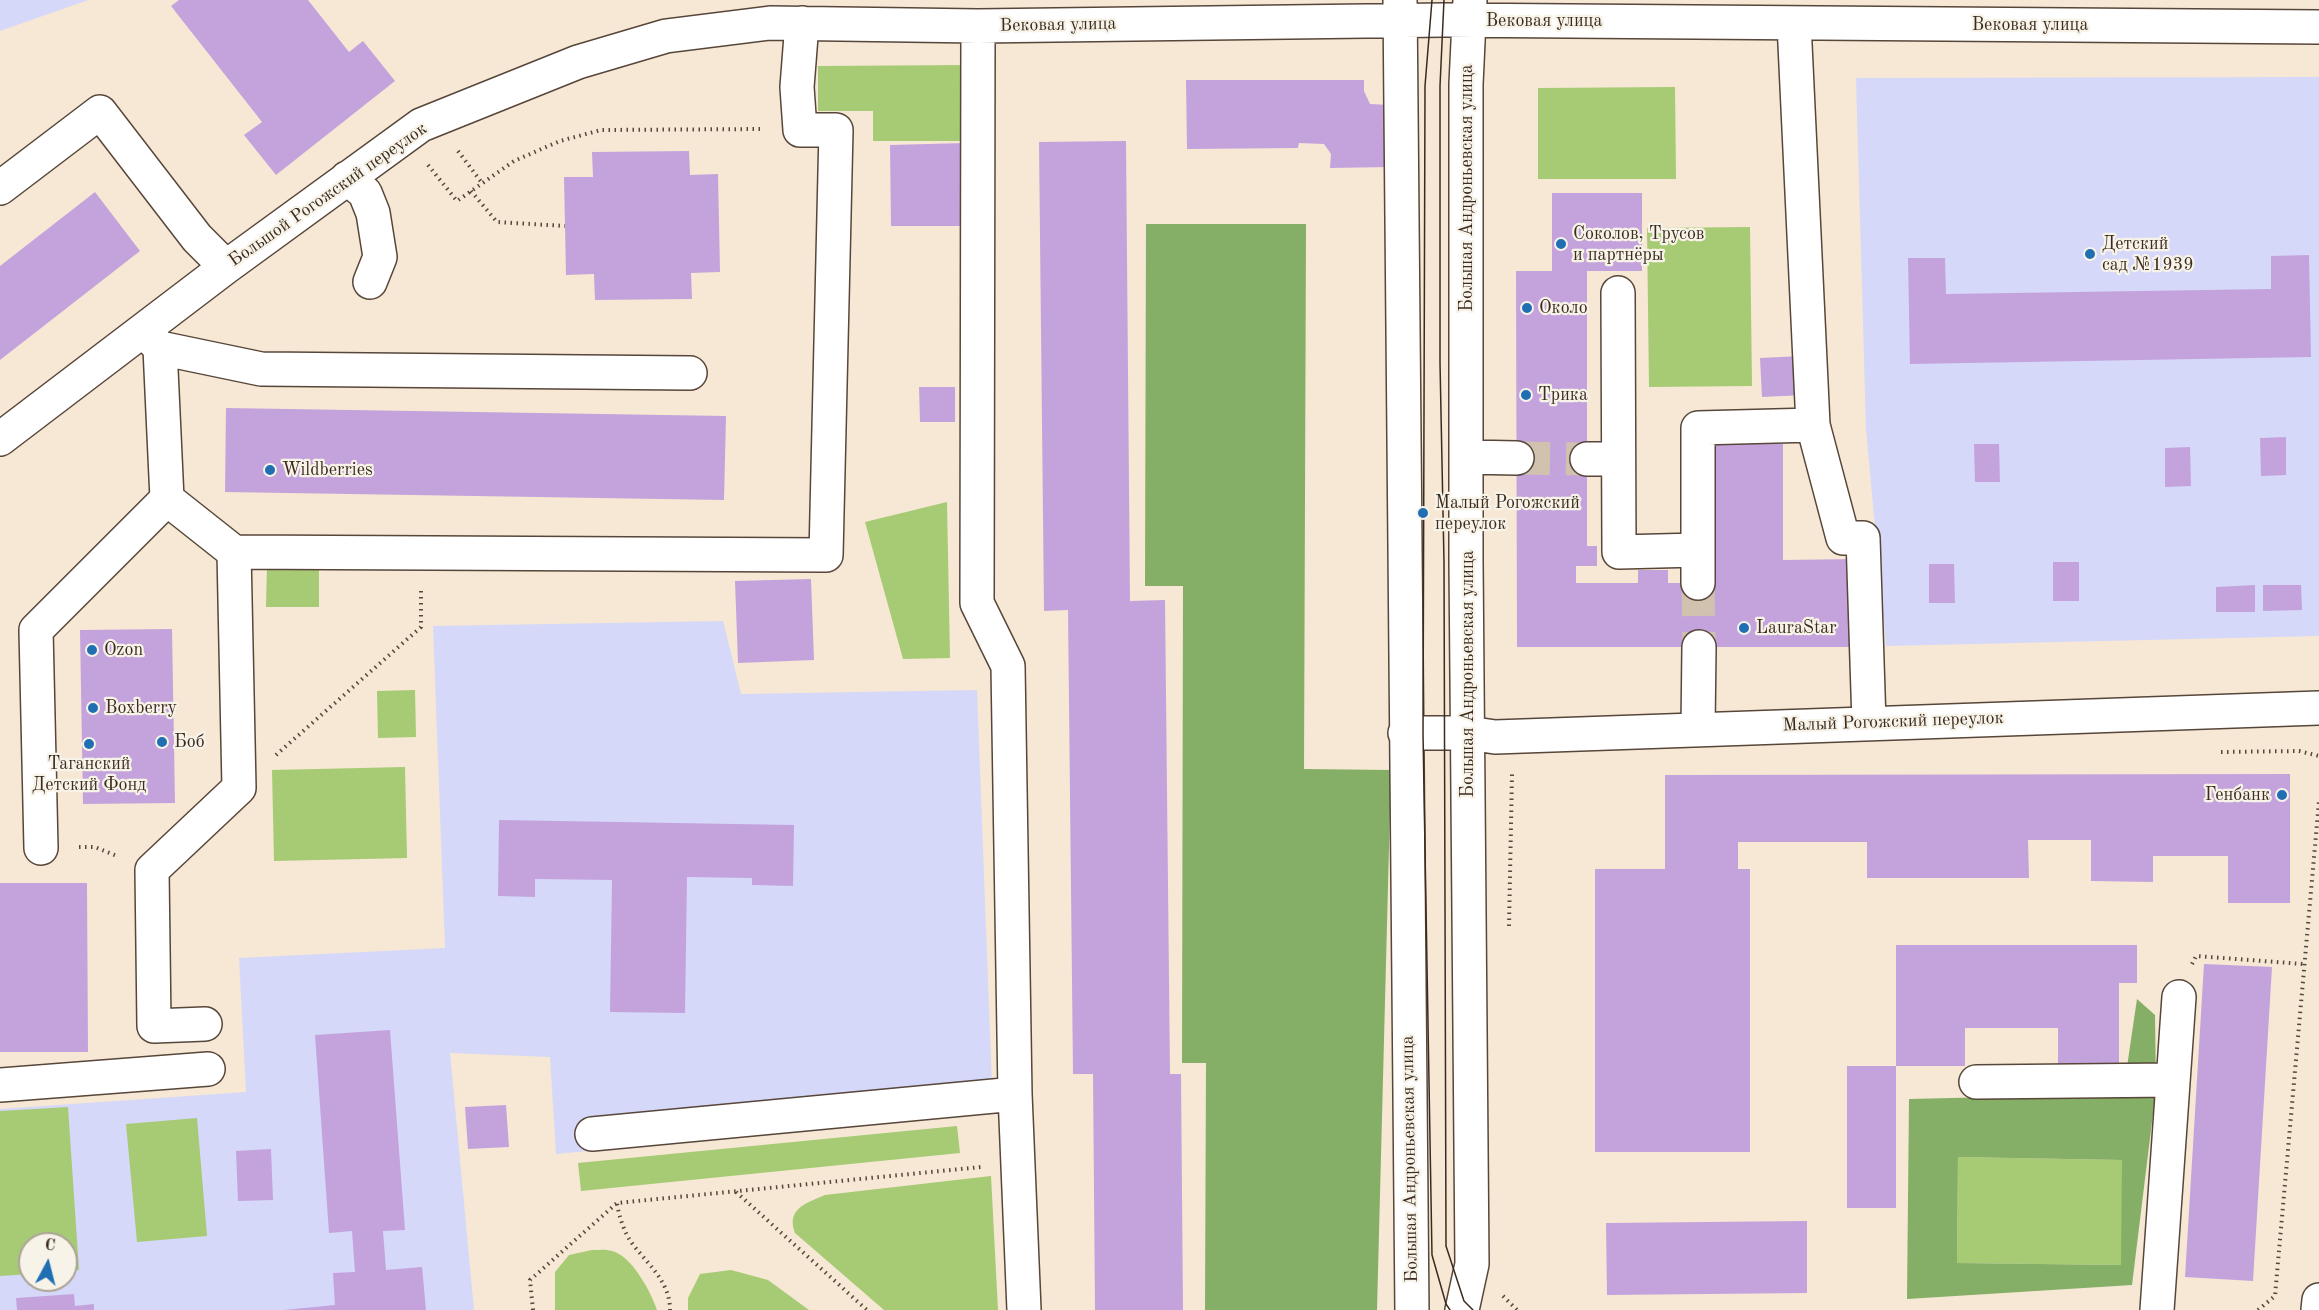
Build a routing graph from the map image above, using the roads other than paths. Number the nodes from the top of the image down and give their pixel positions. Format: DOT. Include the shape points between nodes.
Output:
graph roads {
  1 [pos="1470,10"];
  2 [pos="1400,11"];
  3 [pos="768,12"];
  4 [pos="1095,12"];
  5 [pos="1920,12"];
  6 [pos="802,23"];
  7 [pos="1794,23"];
  8 [pos="978,26"];
  9 [pos="2319,27"];
  10 [pos="347,178"];
  11 [pos="0,188"];
  12 [pos="226,267"];
  13 [pos="370,282"];
  14 [pos="1618,293"];
  15 [pos="152,339"];
  16 [pos="690,373"];
  17 [pos="1813,425"];
  18 [pos="0,439"];
  19 [pos="1467,457"];
  20 [pos="1517,458"];
  21 [pos="167,499"];
  22 [pos="1698,550"];
  23 [pos="234,552"];
  24 [pos="1698,583"];
  25 [pos="1699,647"];
  26 [pos="2319,708"];
  27 [pos="1869,723"];
  28 [pos="1698,728"];
  29 [pos="1405,733"];
  30 [pos="1468,734"];
  31 [pos="41,848"];
  32 [pos="2179,997"];
  33 [pos="205,1024"];
  34 [pos="208,1069"];
  35 [pos="2173,1080"];
  36 [pos="1976,1082"];
  37 [pos="0,1085"];
  38 [pos="1015,1094"];
  39 [pos="592,1134"];
  40 [pos="2319,1300"];
  41 [pos="1024,1310"];
  42 [pos="1412,1310"];
  43 [pos="1462,1310"];
  44 [pos="2157,1310"];
  45 [pos="2318,1310"];
  1 -- 2 [label="street, Вековая улица"];
  1 -- 7 [label="street, Вековая улица"];
  1 -- 19 [label="street, Большая Андроньевская улица" via="1466,84"];
  2 -- 4 [label="street, Вековая улица"];
  2 -- 29 [label="street, Большая Андроньевская улица"];
  3 -- 6 [label="street, Вековая улица"];
  3 -- 10 [label="street, Большой Рогожский переулок" via="578,62 421,125"];
  4 -- 8 [label="street, Вековая улица"];
  5 -- 7 [label="street, Вековая улица"];
  5 -- 9 [label="street, Вековая улица"];
  6 -- 8 [label="street, Вековая улица"];
  6 -- 23 [label="street" via="797,87 800,130 836,130 826,555"];
  7 -- 17 [label="street"];
  8 -- 38 [label="street" via="977,603 1008,666"];
  10 -- 12 [label="street, Большой Рогожский переулок"];
  10 -- 13 [label="street" via="365,193 373,213 380,257"];
  11 -- 12 [label="street" via="100,112 197,238"];
  12 -- 15 [label="street, Большой Рогожский переулок"];
  14 -- 22 [label="street" via="1603,459 1619,552"];
  15 -- 16 [label="street" via="261,369"];
  15 -- 18 [label="street, Большой Рогожский переулок"];
  15 -- 21 [label="street"];
  17 -- 22 [label="street" via="1698,428"];
  17 -- 27 [label="street" via="1843,538 1863,538"];
  19 -- 20 [label="street"];
  19 -- 30 [label="street, Большая Андроньевская улица"];
  21 -- 23 [label="street"];
  21 -- 31 [label="street" via="36,630"];
  22 -- 24 [label="street"];
  23 -- 33 [label="street" via="239,788 152,870 154,1026"];
  25 -- 28 [label="street"];
  26 -- 27 [label="street, Малый Рогожский переулок"];
  27 -- 28 [label="street, Малый Рогожский переулок"];
  28 -- 30 [label="street, Малый Рогожский переулок" via="1495,737"];
  29 -- 30 [label="street, Малый Рогожский переулок"];
  29 -- 42 [label="street, Большая Андроньевская улица"];
  30 -- 43 [label="street, Большая Андроньевская улица" via="1472,1264"];
  32 -- 35 [label="street"];
  34 -- 37 [label="street"];
  35 -- 36 [label="street"];
  35 -- 44 [label="street"];
  38 -- 39 [label="street"];
  38 -- 41 [label="street"];
  40 -- 45 [label="street"];
}
